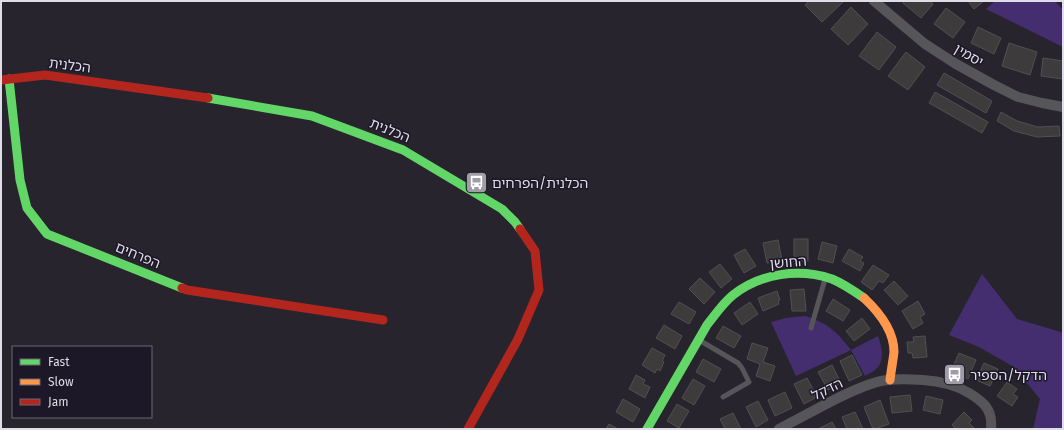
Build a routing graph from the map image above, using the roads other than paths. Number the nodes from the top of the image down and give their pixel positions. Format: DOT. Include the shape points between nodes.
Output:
graph roads {
  1 [pos="874,1"];
  2 [pos="5,79"];
  3 [pos="1063,107"];
  4 [pos="826,277"];
  5 [pos="383,320"];
  6 [pos="811,328"];
  7 [pos="698,339"];
  8 [pos="890,380"];
  9 [pos="723,397"];
  10 [pos="468,429"];
  11 [pos="648,429"];
  12 [pos="779,429"];
  13 [pos="991,429"];
  1 -- 3 [label="street, יסמין" via="925,44 956,64 1018,97"];
  2 -- 5 [label="street, הפרחים" via="20,180 27,208 47,234 188,290"];
  2 -- 10 [label="street, הכלנית" via="44,75 312,116 403,150 502,209 515,222 535,251 539,290 518,339"];
  4 -- 6 [label="lane"];
  4 -- 7 [label="street, החושן" via="802,273 773,276 746,286 722,306"];
  4 -- 8 [label="street, החושן" via="858,293 883,319 893,343"];
  7 -- 9 [label="lane" via="738,363 749,382"];
  7 -- 11 [label="street, החושן"];
  8 -- 12 [label="street, הדקל" via="845,395"];
  8 -- 13 [label="street, הדקל" via="935,381 966,391 984,404 992,420"];
}
